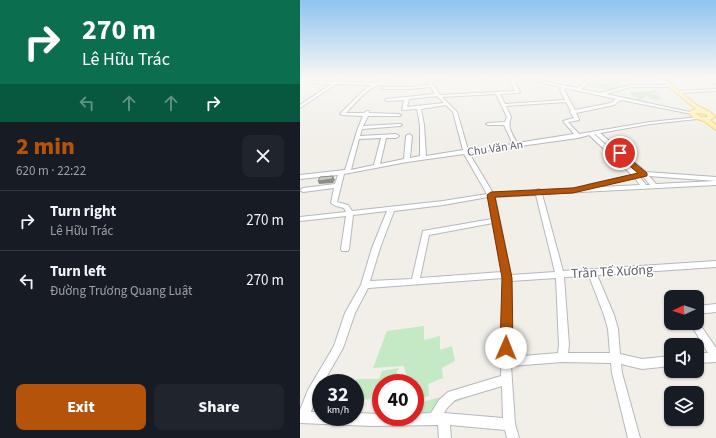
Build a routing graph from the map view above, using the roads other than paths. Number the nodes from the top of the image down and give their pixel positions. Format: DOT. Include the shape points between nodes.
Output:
graph roads {
  1 [pos="312,98"];
  2 [pos="358,98"];
  3 [pos="402,98"];
  4 [pos="407,98"];
  5 [pos="441,98"];
  6 [pos="500,98"];
  7 [pos="620,98"];
  8 [pos="622,98"];
  9 [pos="682,98"];
  10 [pos="685,98"];
  11 [pos="386,100"];
  12 [pos="568,101"];
  13 [pos="447,104"];
  14 [pos="504,105"];
  15 [pos="300,107"];
  16 [pos="419,108"];
  17 [pos="572,112"];
  18 [pos="704,112"];
  19 [pos="367,114"];
  20 [pos="399,115"];
  21 [pos="693,115"];
  22 [pos="712,119"];
  23 [pos="507,123"];
  24 [pos="488,124"];
  25 [pos="400,125"];
  26 [pos="360,128"];
  27 [pos="716,128"];
  28 [pos="596,132"];
  29 [pos="590,134"];
  30 [pos="396,136"];
  31 [pos="409,136"];
  32 [pos="578,136"];
  33 [pos="384,137"];
  34 [pos="357,138"];
  35 [pos="516,145"];
  36 [pos="466,152"];
  37 [pos="423,158"];
  38 [pos="407,160"];
  39 [pos="377,166"];
  40 [pos="344,172"];
  41 [pos="644,174"];
  42 [pos="636,175"];
  43 [pos="300,177"];
  44 [pos="712,181"];
  45 [pos="337,186"];
  46 [pos="654,186"];
  47 [pos="644,187"];
  48 [pos="303,190"];
  49 [pos="573,190"];
  50 [pos="538,192"];
  51 [pos="491,195"];
  52 [pos="391,209"];
  53 [pos="350,213"];
  54 [pos="300,220"];
  55 [pos="496,220"];
  56 [pos="345,249"];
  57 [pos="716,264"];
  58 [pos="592,273"];
  59 [pos="560,274"];
  60 [pos="507,276"];
  61 [pos="415,282"];
  62 [pos="365,285"];
  63 [pos="716,308"];
  64 [pos="704,309"];
  65 [pos="699,330"];
  66 [pos="562,357"];
  67 [pos="716,357"];
  68 [pos="616,358"];
  69 [pos="704,358"];
  70 [pos="506,362"];
  71 [pos="664,362"];
  72 [pos="507,379"];
  73 [pos="301,417"];
  74 [pos="439,419"];
  75 [pos="509,424"];
  76 [pos="446,438"];
  77 [pos="513,438"];
  78 [pos="634,438"];
  1 -- 15 [label="street"];
  2 -- 19 [label="street" via="342,114"];
  3 -- 11 [label="street"];
  4 -- 16 [label="street" via="404,109"];
  5 -- 13 [label="street"];
  6 -- 14 [label="street"];
  7 -- 17 [label="street" via="612,104"];
  8 -- 21 [label="street"];
  9 -- 21 [label="main road" via="691,107"];
  10 -- 18 [label="main road"];
  12 -- 14 [label="street"];
  12 -- 17 [label="street"];
  13 -- 16 [label="street"];
  13 -- 36 [label="street" via="455,112"];
  14 -- 23 [label="street" via="509,117"];
  16 -- 37 [label="street"];
  17 -- 32 [label="street" via="577,119 565,121"];
  18 -- 21 [label="main road"];
  18 -- 22 [label="main road" via="711,115"];
  19 -- 20 [label="street"];
  19 -- 26 [label="street"];
  21 -- 22 [label="main road"];
  21 -- 28 [label="street, Chu Văn An"];
  22 -- 27 [label="main road"];
  23 -- 24 [label="street"];
  23 -- 35 [label="street"];
  25 -- 26 [label="street"];
  26 -- 34 [label="street"];
  28 -- 29 [label="street, Chu Văn An"];
  28 -- 41 [label="street"];
  29 -- 32 [label="street, Chu Văn An"];
  29 -- 42 [label="street"];
  30 -- 33 [label="street"];
  31 -- 38 [label="street"];
  32 -- 35 [label="street, Chu Văn An"];
  33 -- 34 [label="street"];
  33 -- 39 [label="street"];
  34 -- 40 [label="street"];
  35 -- 36 [label="street, Chu Văn An"];
  36 -- 37 [label="street, Chu Văn An"];
  36 -- 51 [label="street"];
  37 -- 38 [label="street, Chu Văn An"];
  38 -- 39 [label="street, Chu Văn An"];
  39 -- 40 [label="street, Chu Văn An"];
  40 -- 43 [label="street, Chu Văn An"];
  40 -- 45 [label="street"];
  41 -- 42 [label="street"];
  41 -- 44 [label="street"];
  41 -- 46 [label="street"];
  42 -- 47 [label="street"];
  42 -- 49 [label="street"];
  44 -- 46 [label="street"];
  45 -- 48 [label="street"];
  45 -- 53 [label="street" via="334,203 346,206"];
  46 -- 47 [label="street"];
  47 -- 49 [label="street"];
  49 -- 50 [label="street"];
  50 -- 51 [label="street"];
  50 -- 59 [label="street"];
  51 -- 52 [label="street"];
  51 -- 55 [label="street"];
  52 -- 53 [label="street"];
  52 -- 62 [label="street"];
  53 -- 54 [label="street"];
  53 -- 56 [label="street"];
  55 -- 60 [label="street"];
  55 -- 61 [label="street" via="426,233"];
  57 -- 58 [label="street, Trần Tế Xương"];
  58 -- 59 [label="street, Trần Tế Xương"];
  58 -- 68 [label="street" via="609,315"];
  59 -- 60 [label="street, Trần Tế Xương"];
  59 -- 66 [label="street" via="564,338"];
  60 -- 61 [label="street, Trần Tế Xương"];
  60 -- 70 [label="street"];
  61 -- 62 [label="street, Trần Tế Xương"];
  62 -- 73 [label="street" via="350,313 338,348 313,390"];
  63 -- 64 [label="street"];
  65 -- 67 [label="street"];
  66 -- 68 [label="street"];
  66 -- 70 [label="street"];
  67 -- 69 [label="street"];
  68 -- 71 [label="street" via="642,364"];
  68 -- 78 [label="street"];
  70 -- 72 [label="street"];
  72 -- 74 [label="street" via="452,396 443,404"];
  72 -- 75 [label="street"];
  73 -- 74 [label="street"];
  74 -- 75 [label="street"];
  74 -- 76 [label="street"];
  75 -- 77 [label="street"];
}
